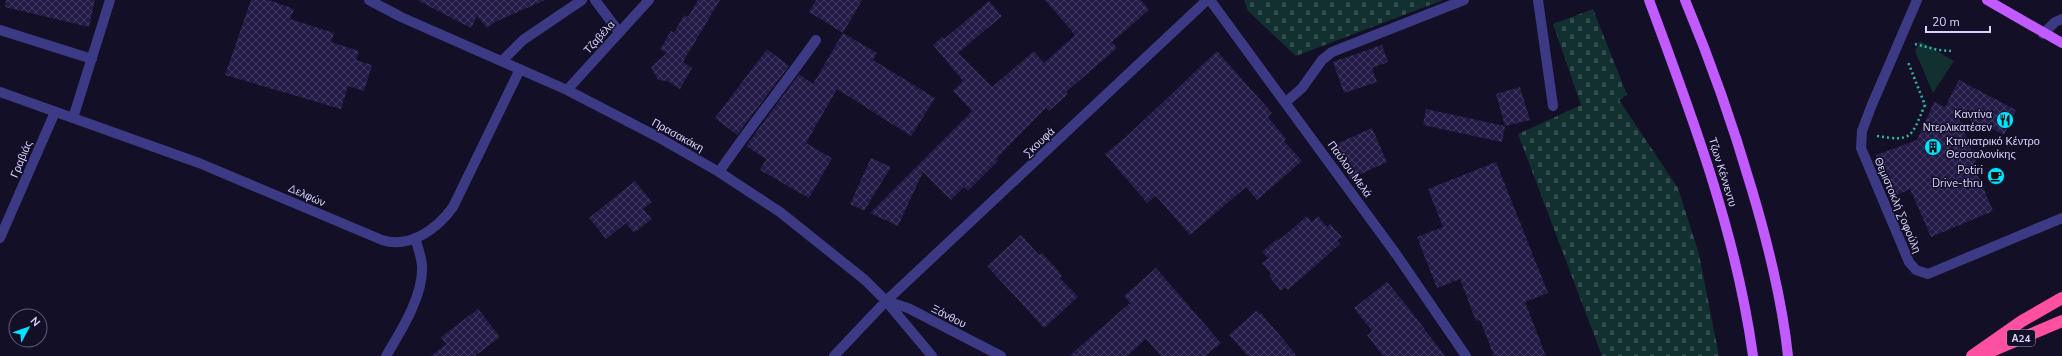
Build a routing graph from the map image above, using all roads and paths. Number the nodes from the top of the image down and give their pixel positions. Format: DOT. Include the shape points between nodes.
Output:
graph roads {
  1 [pos="110,0"];
  2 [pos="369,0"];
  3 [pos="582,0"];
  4 [pos="595,0"];
  5 [pos="649,0"];
  6 [pos="1207,0"];
  7 [pos="1210,0"];
  8 [pos="1464,0"];
  9 [pos="1538,0"];
  10 [pos="1649,0"];
  11 [pos="1685,0"];
  12 [pos="1917,0"];
  13 [pos="1987,0"];
  14 [pos="2062,19"];
  15 [pos="0,30"];
  16 [pos="619,32"];
  17 [pos="2043,34"];
  18 [pos="816,40"];
  19 [pos="2062,43"];
  20 [pos="1909,45"];
  21 [pos="1951,51"];
  22 [pos="1906,56"];
  23 [pos="92,59"];
  24 [pos="502,61"];
  25 [pos="520,69"];
  26 [pos="567,90"];
  27 [pos="0,92"];
  28 [pos="1286,102"];
  29 [pos="1553,106"];
  30 [pos="54,112"];
  31 [pos="73,118"];
  32 [pos="1862,131"];
  33 [pos="719,172"];
  34 [pos="2062,218"];
  35 [pos="0,238"];
  36 [pos="415,238"];
  37 [pos="2062,298"];
  38 [pos="886,301"];
  39 [pos="2062,321"];
  40 [pos="386,356"];
  41 [pos="834,356"];
  42 [pos="932,356"];
  43 [pos="1001,356"];
  44 [pos="1466,356"];
  45 [pos="1753,356"];
  46 [pos="1788,356"];
  47 [pos="1972,356"];
  48 [pos="1980,356"];
  1 -- 23 [label="street"];
  2 -- 24 [label="street, Πρασακάκη" via="401,17"];
  3 -- 24 [label="street" via="523,40"];
  4 -- 16 [label="street"];
  5 -- 16 [label="street, Τζαβέλα"];
  6 -- 38 [label="street, Σκουφά"];
  7 -- 28 [label="street, Παύλου Μελά"];
  8 -- 28 [label="street" via="1332,52 1322,60 1302,88"];
  9 -- 29 [label="street"];
  10 -- 45 [label="main road, Τζων Κέννεντυ" via="1717,190 1748,314"];
  11 -- 46 [label="main road, Τζων Κέννεντυ" via="1720,91 1754,198 1777,282"];
  12 -- 32 [label="street, Θεμιστοκλή Σοφούλη"];
  13 -- 17 [label="main road"];
  14 -- 17 [label="street"];
  15 -- 23 [label="street"];
  16 -- 26 [label="street, Τζαβέλα"];
  17 -- 19 [label="main road"];
  18 -- 33 [label="street"];
  20 -- 21 [label="path"];
  22 -- 32 [label="path" via="1925,105 1914,132 1909,137 1897,139"];
  23 -- 31 [label="street"];
  24 -- 25 [label="street, Πρασακάκη"];
  25 -- 26 [label="street, Πρασακάκη"];
  25 -- 36 [label="street, Δελφών" via="453,207 439,223"];
  26 -- 33 [label="street, Πρασακάκη"];
  27 -- 30 [label="street, Δελφών"];
  28 -- 44 [label="street, Παύλου Μελά"];
  30 -- 31 [label="street, Δελφών"];
  30 -- 35 [label="street, Γραβιάς"];
  31 -- 36 [label="street, Δελφών" via="199,163 387,241 399,242"];
  32 -- 34 [label="street, Θεμιστοκλή Σοφούλη" via="1861,148 1865,159 1909,262 1921,273 1928,274"];
  33 -- 38 [label="street, Πρασακάκη" via="780,212 865,280"];
  36 -- 40 [label="street" via="422,265 421,280 407,318"];
  37 -- 47 [label="highway" via="2016,325"];
  38 -- 41 [label="street, Σκουφά"];
  38 -- 42 [label="street, Πρασακάκη"];
  38 -- 43 [label="street, Ξάνθου" via="908,308"];
  39 -- 48 [label="highway, Α24"];
}
